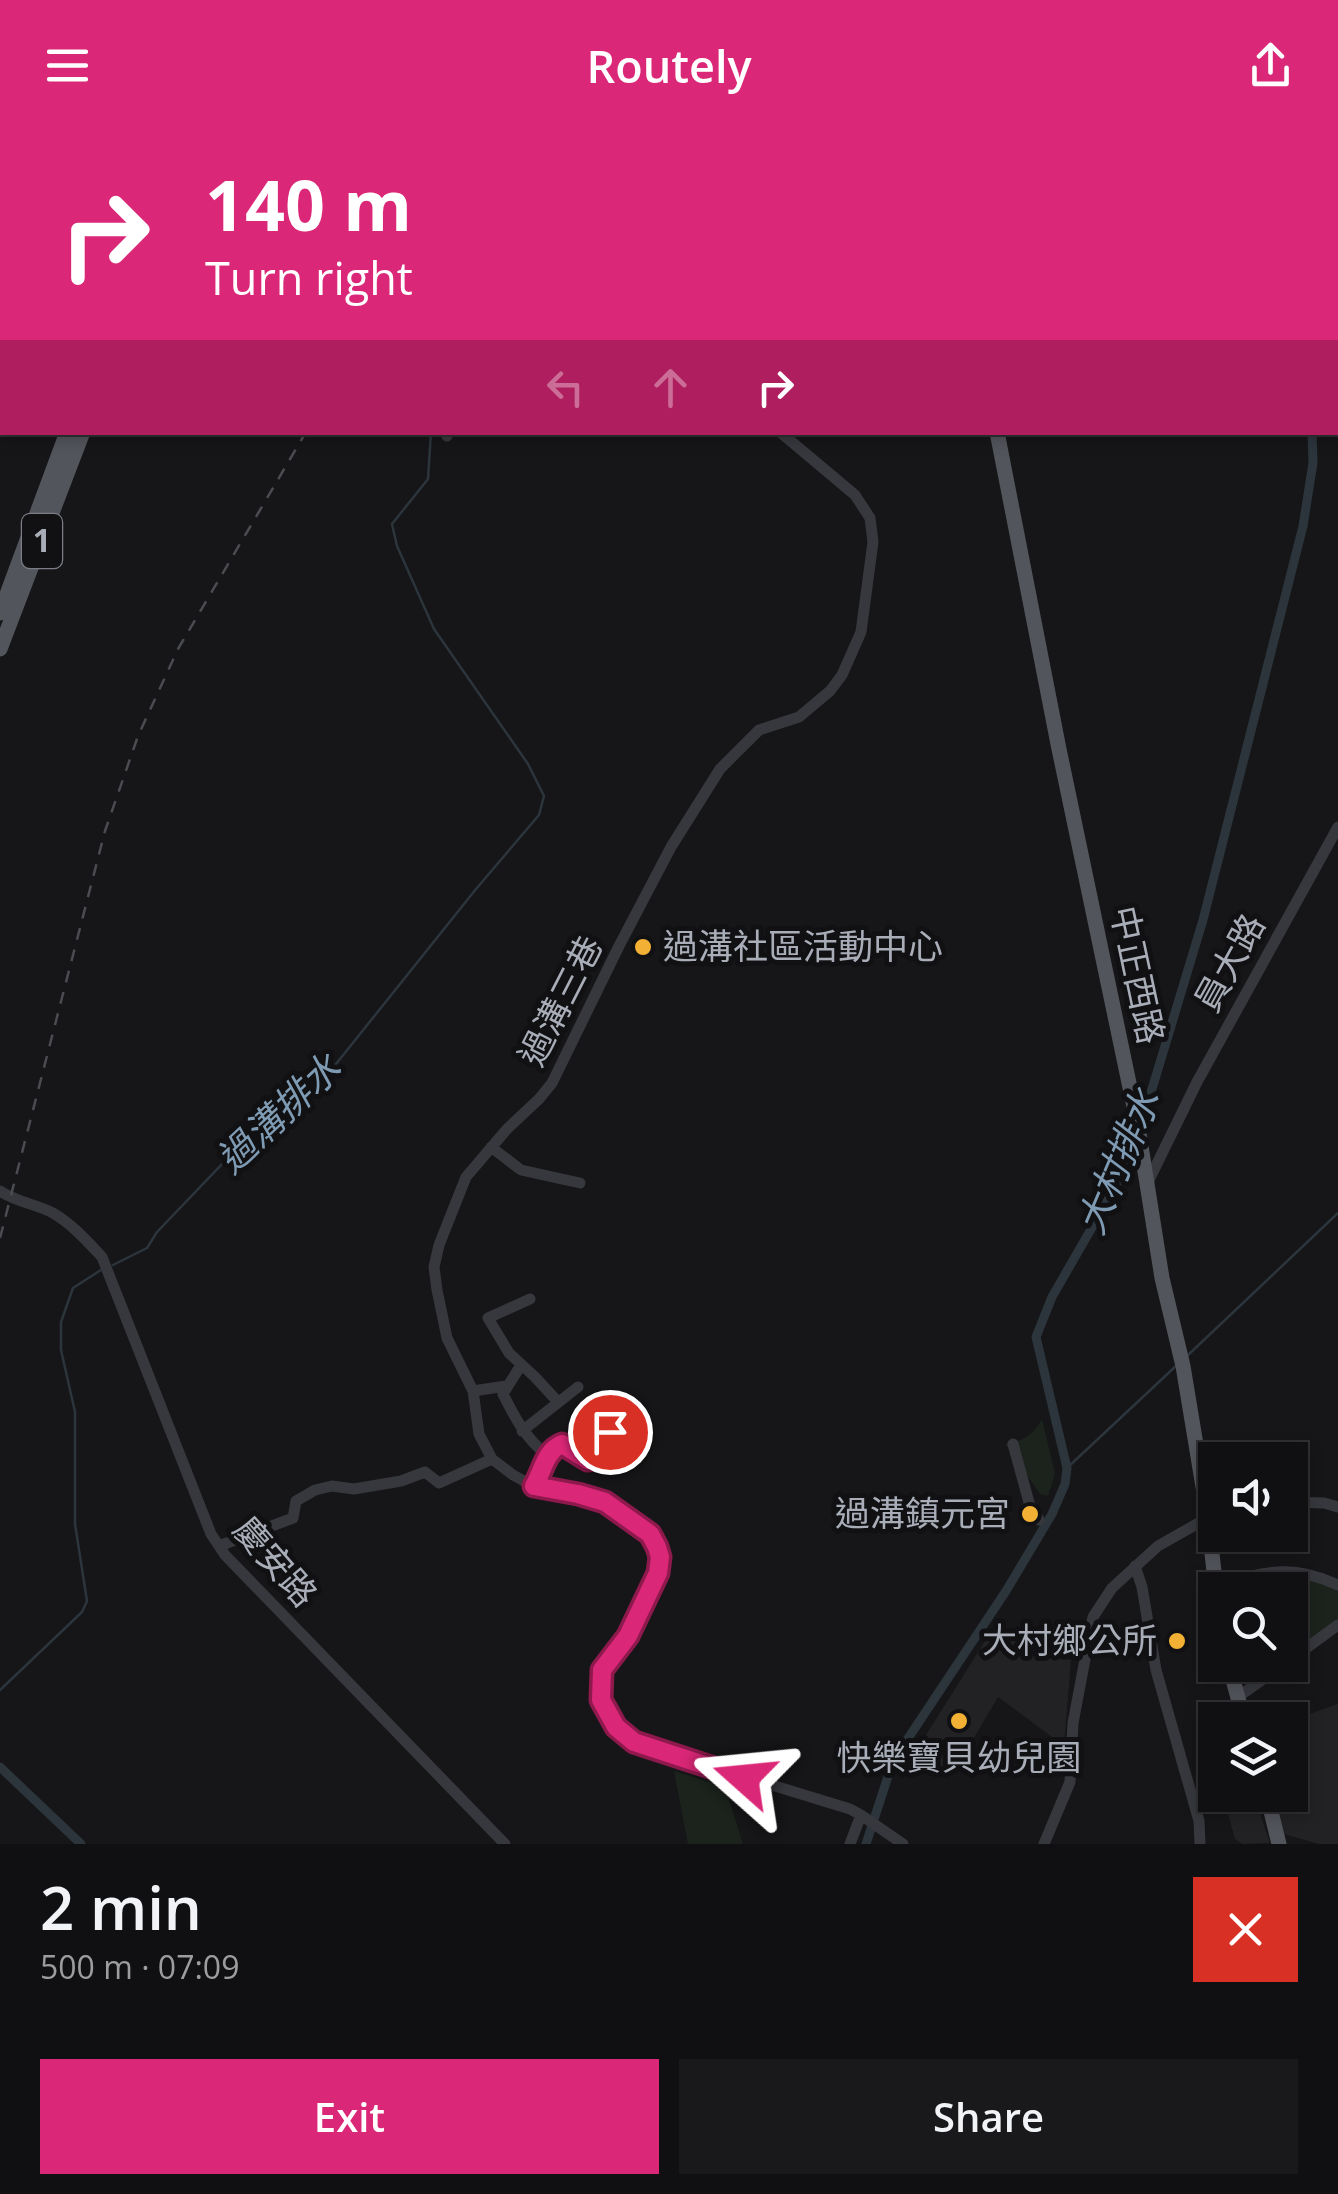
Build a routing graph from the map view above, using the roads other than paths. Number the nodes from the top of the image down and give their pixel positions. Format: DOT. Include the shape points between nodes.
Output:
graph roads {
  1 [pos="66,435"];
  2 [pos="82,435"];
  3 [pos="784,435"];
  4 [pos="998,435"];
  5 [pos="0,613"];
  6 [pos="0,649"];
  7 [pos="1338,827"];
  8 [pos="490,1148"];
  9 [pos="1148,1182"];
  10 [pos="580,1183"];
  11 [pos="0,1191"];
  12 [pos="530,1299"];
  13 [pos="521,1365"];
  14 [pos="506,1386"];
  15 [pos="578,1386"];
  16 [pos="473,1391"];
  17 [pos="558,1402"];
  18 [pos="522,1431"];
  19 [pos="610,1432"];
  20 [pos="1013,1444"];
  21 [pos="1198,1446"];
  22 [pos="548,1456"];
  23 [pos="492,1459"];
  24 [pos="534,1486"];
  25 [pos="1308,1503"];
  26 [pos="1338,1507"];
  27 [pos="1035,1514"];
  28 [pos="1198,1524"];
  29 [pos="219,1546"];
  30 [pos="1135,1566"];
  31 [pos="1262,1572"];
  32 [pos="1291,1572"];
  33 [pos="1308,1575"];
  34 [pos="1338,1584"];
  35 [pos="1338,1625"];
  36 [pos="1308,1647"];
  37 [pos="1233,1682"];
  38 [pos="1259,1682"];
  39 [pos="1236,1696"];
  40 [pos="1238,1702"];
  41 [pos="1272,1812"];
  42 [pos="861,1815"];
  43 [pos="505,1844"];
  44 [pos="850,1844"];
  45 [pos="903,1844"];
  46 [pos="1044,1844"];
  47 [pos="1200,1844"];
  48 [pos="1280,1844"];
  1 -- 5 [label="main road, 1"];
  2 -- 6 [label="main road, 1"];
  3 -- 8 [label="street, 過溝三巷" via="855,495 870,518 874,542 861,632 830,692 799,716 759,730 720,769 619,946 552,1083"];
  4 -- 9 [label="main road, 中正西路"];
  7 -- 9 [label="street, 員大路"];
  8 -- 10 [label="street" via="520,1170"];
  8 -- 16 [label="street, 過溝三巷" via="466,1178 434,1267 442,1323"];
  9 -- 21 [label="main road, 中正西路"];
  11 -- 29 [label="street, 慶安路" via="56,1215 102,1257"];
  12 -- 13 [label="street" via="488,1318"];
  13 -- 14 [label="street"];
  13 -- 17 [label="street"];
  14 -- 16 [label="street"];
  14 -- 18 [label="street" via="502,1394"];
  15 -- 17 [label="street"];
  16 -- 23 [label="street, 過溝三巷" via="479,1434"];
  17 -- 18 [label="street"];
  18 -- 22 [label="street"];
  19 -- 22 [label="street" via="588,1460 562,1444"];
  20 -- 27 [label="street"];
  22 -- 24 [label="street"];
  23 -- 24 [label="street"];
  23 -- 29 [label="street" via="439,1483 425,1472 354,1489 315,1490 296,1501 293,1518"];
  24 -- 42 [label="street" via="605,1502 650,1534 660,1557 628,1636 602,1670 601,1700 616,1727 647,1746"];
  25 -- 26 [label="street"];
  28 -- 30 [label="street"];
  29 -- 43 [label="street, 慶安路"];
  30 -- 46 [label="street" via="1093,1617 1073,1723 1070,1782"];
  30 -- 47 [label="street"];
  31 -- 32 [label="street"];
  33 -- 34 [label="street"];
  35 -- 36 [label="street"];
  37 -- 39 [label="main road"];
  38 -- 39 [label="street"];
  39 -- 40 [label="main road"];
  41 -- 48 [label="main road"];
  42 -- 44 [label="street"];
  42 -- 45 [label="street"];
}
